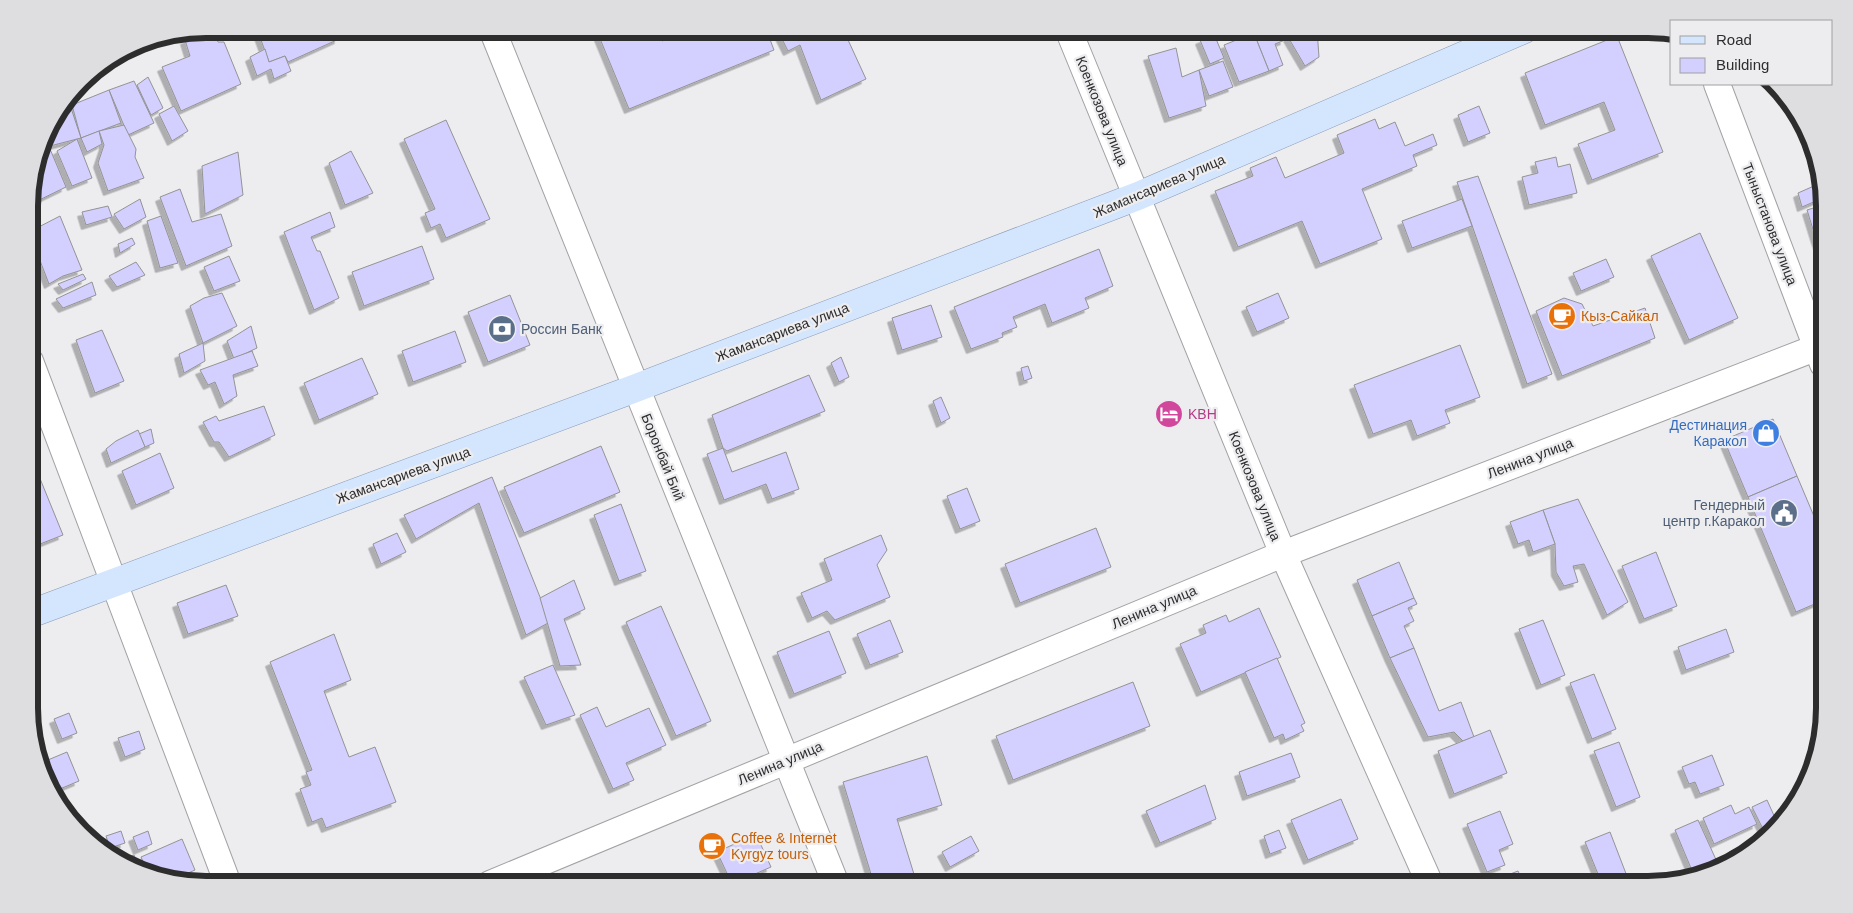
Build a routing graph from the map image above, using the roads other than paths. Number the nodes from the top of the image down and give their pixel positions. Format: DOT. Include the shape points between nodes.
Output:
graph roads {
  1 [pos="496,38"];
  2 [pos="1072,38"];
  3 [pos="1504,38"];
  4 [pos="1717,85"];
  5 [pos="1138,196"];
  6 [pos="1816,339"];
  7 [pos="1816,354"];
  8 [pos="38,382"];
  9 [pos="636,388"];
  10 [pos="1282,554"];
  11 [pos="114,583"];
  12 [pos="38,611"];
  13 [pos="786,760"];
  14 [pos="1426,875"];
  15 [pos="225,876"];
  16 [pos="510,876"];
  17 [pos="833,876"];
  1 -- 9 [label="street, Боронбай Бий"];
  2 -- 5 [label="street, Коенкозова улица"];
  3 -- 5 [label="main road, Жамансариева улица"];
  4 -- 6 [label="street, Тыныстанова улица"];
  5 -- 9 [label="main road, Жамансариева улица"];
  5 -- 10 [label="street, Коенкозова улица"];
  7 -- 10 [label="street, Ленина улица"];
  8 -- 11 [label="street"];
  9 -- 11 [label="main road, Жамансариева улица"];
  9 -- 13 [label="street, Боронбай Бий"];
  10 -- 13 [label="street, Ленина улица"];
  10 -- 14 [label="street, Коенкозова улица"];
  11 -- 12 [label="main road, Жамансариева улица"];
  11 -- 15 [label="street"];
  13 -- 16 [label="street, Ленина улица"];
  13 -- 17 [label="street, Боронбай Бий"];
}
